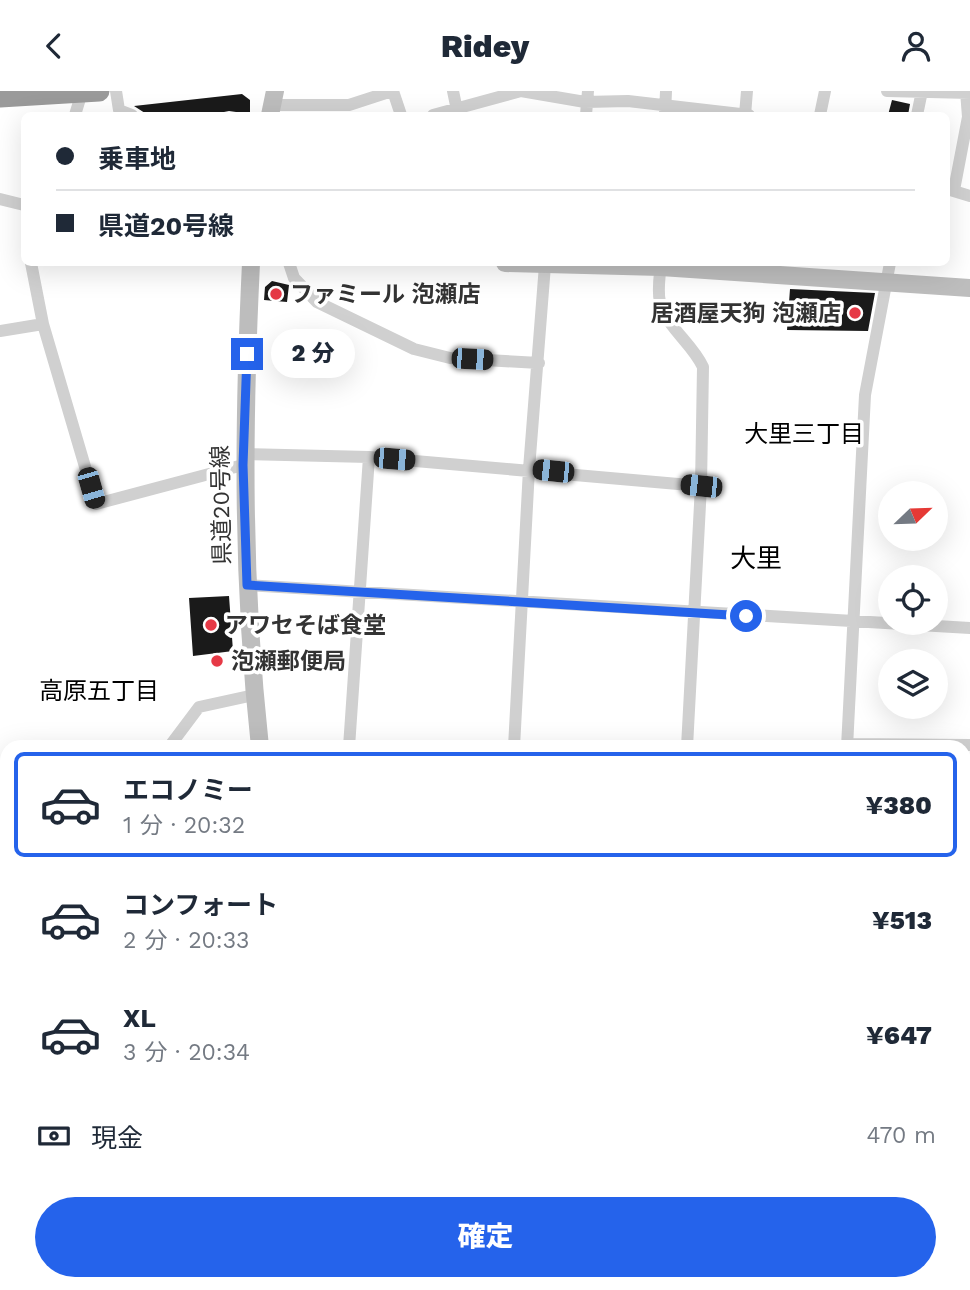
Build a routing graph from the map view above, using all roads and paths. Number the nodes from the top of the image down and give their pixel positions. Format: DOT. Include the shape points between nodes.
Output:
graph roads {
  1 [pos="116,91"];
  2 [pos="393,91"];
  3 [pos="453,91"];
  4 [pos="666,91"];
  5 [pos="747,91"];
  6 [pos="825,91"];
  7 [pos="887,91"];
  8 [pos="90,92"];
  9 [pos="922,92"];
  10 [pos="967,92"];
  11 [pos="0,97"];
  12 [pos="586,103"];
  13 [pos="272,104"];
  14 [pos="349,110"];
  15 [pos="299,111"];
  16 [pos="665,111"];
  17 [pos="77,112"];
  18 [pos="124,112"];
  19 [pos="400,112"];
  20 [pos="458,112"];
  21 [pos="686,112"];
  22 [pos="747,112"];
  23 [pos="821,112"];
  24 [pos="918,112"];
  25 [pos="950,189"];
  26 [pos="970,196"];
  27 [pos="0,199"];
  28 [pos="21,204"];
  29 [pos="32,266"];
  30 [pos="251,266"];
  31 [pos="290,266"];
  32 [pos="545,266"];
  33 [pos="661,266"];
  34 [pos="687,266"];
  35 [pos="889,266"];
  36 [pos="792,270"];
  37 [pos="886,282"];
  38 [pos="970,288"];
  39 [pos="43,324"];
  40 [pos="0,331"];
  41 [pos="539,363"];
  42 [pos="369,457"];
  43 [pos="243,459"];
  44 [pos="529,469"];
  45 [pos="701,486"];
  46 [pos="247,585"];
  47 [pos="360,592"];
  48 [pos="522,600"];
  49 [pos="692,613"];
  50 [pos="852,622"];
  51 [pos="970,628"];
  52 [pos="254,695"];
  53 [pos="174,740"];
  54 [pos="259,740"];
  55 [pos="349,740"];
  56 [pos="514,740"];
  57 [pos="687,740"];
  58 [pos="847,740"];
  1 -- 18 [label="street" via="119,110"];
  2 -- 14 [label="street"];
  2 -- 19 [label="street"];
  3 -- 20 [label="street"];
  4 -- 16 [label="street"];
  5 -- 22 [label="street"];
  6 -- 23 [label="street"];
  7 -- 9 [label="street"];
  8 -- 11 [label="highway"];
  8 -- 17 [label="street"];
  9 -- 10 [label="street"];
  9 -- 24 [label="street"];
  10 -- 25 [label="street" via="968,117"];
  12 -- 16 [label="street" via="628,101"];
  12 -- 20 [label="street" via="521,91"];
  13 -- 15 [label="street"];
  14 -- 15 [label="street"];
  16 -- 21 [label="street"];
  25 -- 26 [label="street"];
  27 -- 28 [label="street"];
  29 -- 39 [label="street"];
  30 -- 43 [label="street, 県道20号線"];
  31 -- 41 [label="street" via="294,278 317,302 414,349 450,358"];
  32 -- 41 [label="street"];
  33 -- 45 [label="street" via="659,299 666,318 703,367"];
  34 -- 36 [label="street"];
  35 -- 37 [label="street"];
  36 -- 37 [label="street"];
  37 -- 38 [label="street"];
  37 -- 50 [label="street" via="865,395"];
  39 -- 40 [label="street"];
  39 -- 43 [label="street" via="96,504"];
  41 -- 44 [label="street"];
  42 -- 43 [label="street"];
  42 -- 44 [label="street"];
  42 -- 47 [label="street"];
  43 -- 46 [label="street, 県道20号線"];
  44 -- 45 [label="street"];
  44 -- 48 [label="street"];
  45 -- 49 [label="street"];
  46 -- 47 [label="street"];
  46 -- 52 [label="street, 県道20号線"];
  47 -- 48 [label="street"];
  47 -- 55 [label="street"];
  48 -- 49 [label="street"];
  48 -- 56 [label="street"];
  49 -- 50 [label="street"];
  49 -- 57 [label="street"];
  50 -- 51 [label="street"];
  50 -- 58 [label="street"];
  52 -- 53 [label="street" via="199,708"];
  52 -- 54 [label="street, 県道20号線"];
}
